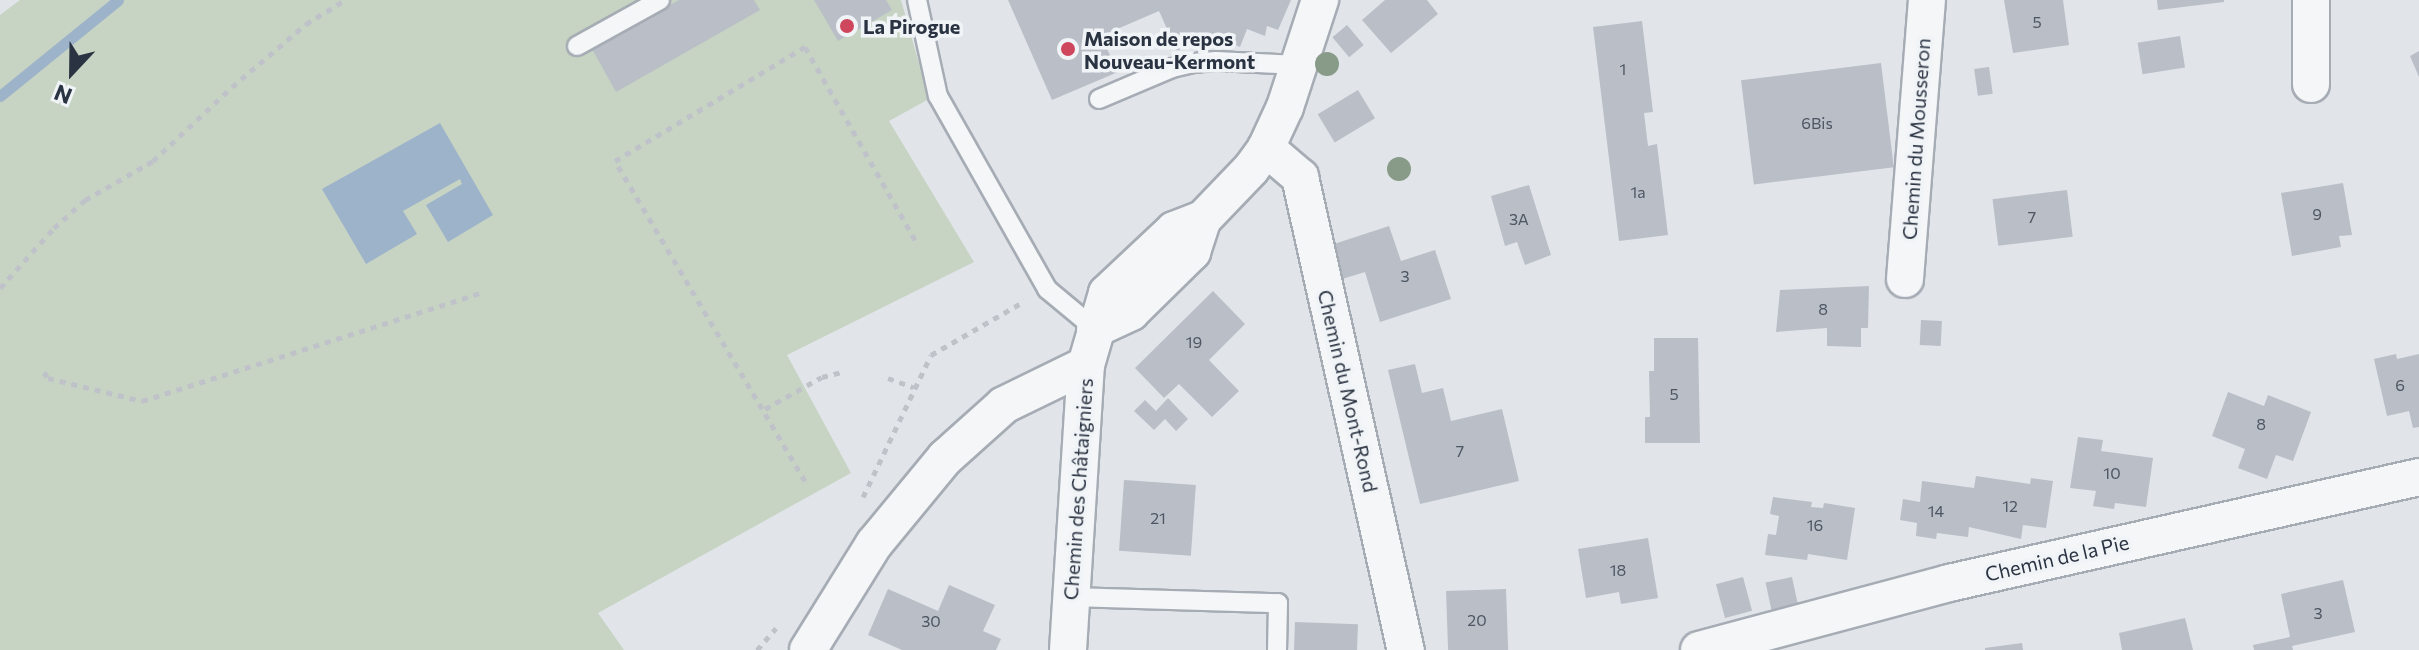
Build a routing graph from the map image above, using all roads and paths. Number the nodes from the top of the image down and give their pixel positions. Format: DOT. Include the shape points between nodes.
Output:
graph roads {
  1 [pos="345,0"];
  2 [pos="660,0"];
  3 [pos="917,0"];
  4 [pos="1320,0"];
  5 [pos="1927,0"];
  6 [pos="2311,0"];
  7 [pos="577,46"];
  8 [pos="1298,65"];
  9 [pos="2311,84"];
  10 [pos="1099,99"];
  11 [pos="1266,148"];
  12 [pos="918,245"];
  13 [pos="1905,279"];
  14 [pos="0,288"];
  15 [pos="1047,289"];
  16 [pos="483,292"];
  17 [pos="1095,329"];
  18 [pos="1086,365"];
  19 [pos="44,372"];
  20 [pos="842,372"];
  21 [pos="888,378"];
  22 [pos="913,387"];
  23 [pos="765,409"];
  24 [pos="2419,477"];
  25 [pos="805,481"];
  26 [pos="857,511"];
  27 [pos="1071,597"];
  28 [pos="781,622"];
  29 [pos="757,650"];
  30 [pos="808,650"];
  31 [pos="1068,650"];
  32 [pos="1277,650"];
  33 [pos="1406,650"];
  34 [pos="1699,650"];
  1 -- 14 [label="path" via="306,24 153,161 85,200"];
  2 -- 7 [label="lane"];
  3 -- 15 [label="lane" via="938,96"];
  4 -- 8 [label="street"];
  5 -- 13 [label="street, Chemin du Mousseron"];
  6 -- 9 [label="street"];
  8 -- 10 [label="lane" via="1193,63"];
  8 -- 11 [label="street"];
  11 -- 17 [label="street" via="1203,219 1192,252 1131,312"];
  11 -- 33 [label="street, Chemin du Mont-Rond" via="1300,177"];
  12 -- 23 [label="path" via="805,47 615,161"];
  15 -- 17 [label="lane"];
  15 -- 22 [label="path" via="942,346"];
  16 -- 19 [label="path" via="142,401 48,378"];
  17 -- 18 [label="street, Chemin des Châtaigniers"];
  18 -- 27 [label="street, Chemin des Châtaigniers"];
  18 -- 30 [label="street" via="1004,405 945,458 874,544"];
  20 -- 23 [label="path" via="822,377"];
  21 -- 22 [label="path"];
  22 -- 26 [label="path"];
  23 -- 25 [label="path"];
  24 -- 34 [label="street, Chemin de la Pie" via="1949,583"];
  27 -- 31 [label="street, Chemin des Châtaigniers"];
  27 -- 32 [label="lane" via="1278,603"];
  28 -- 29 [label="path"];
}
